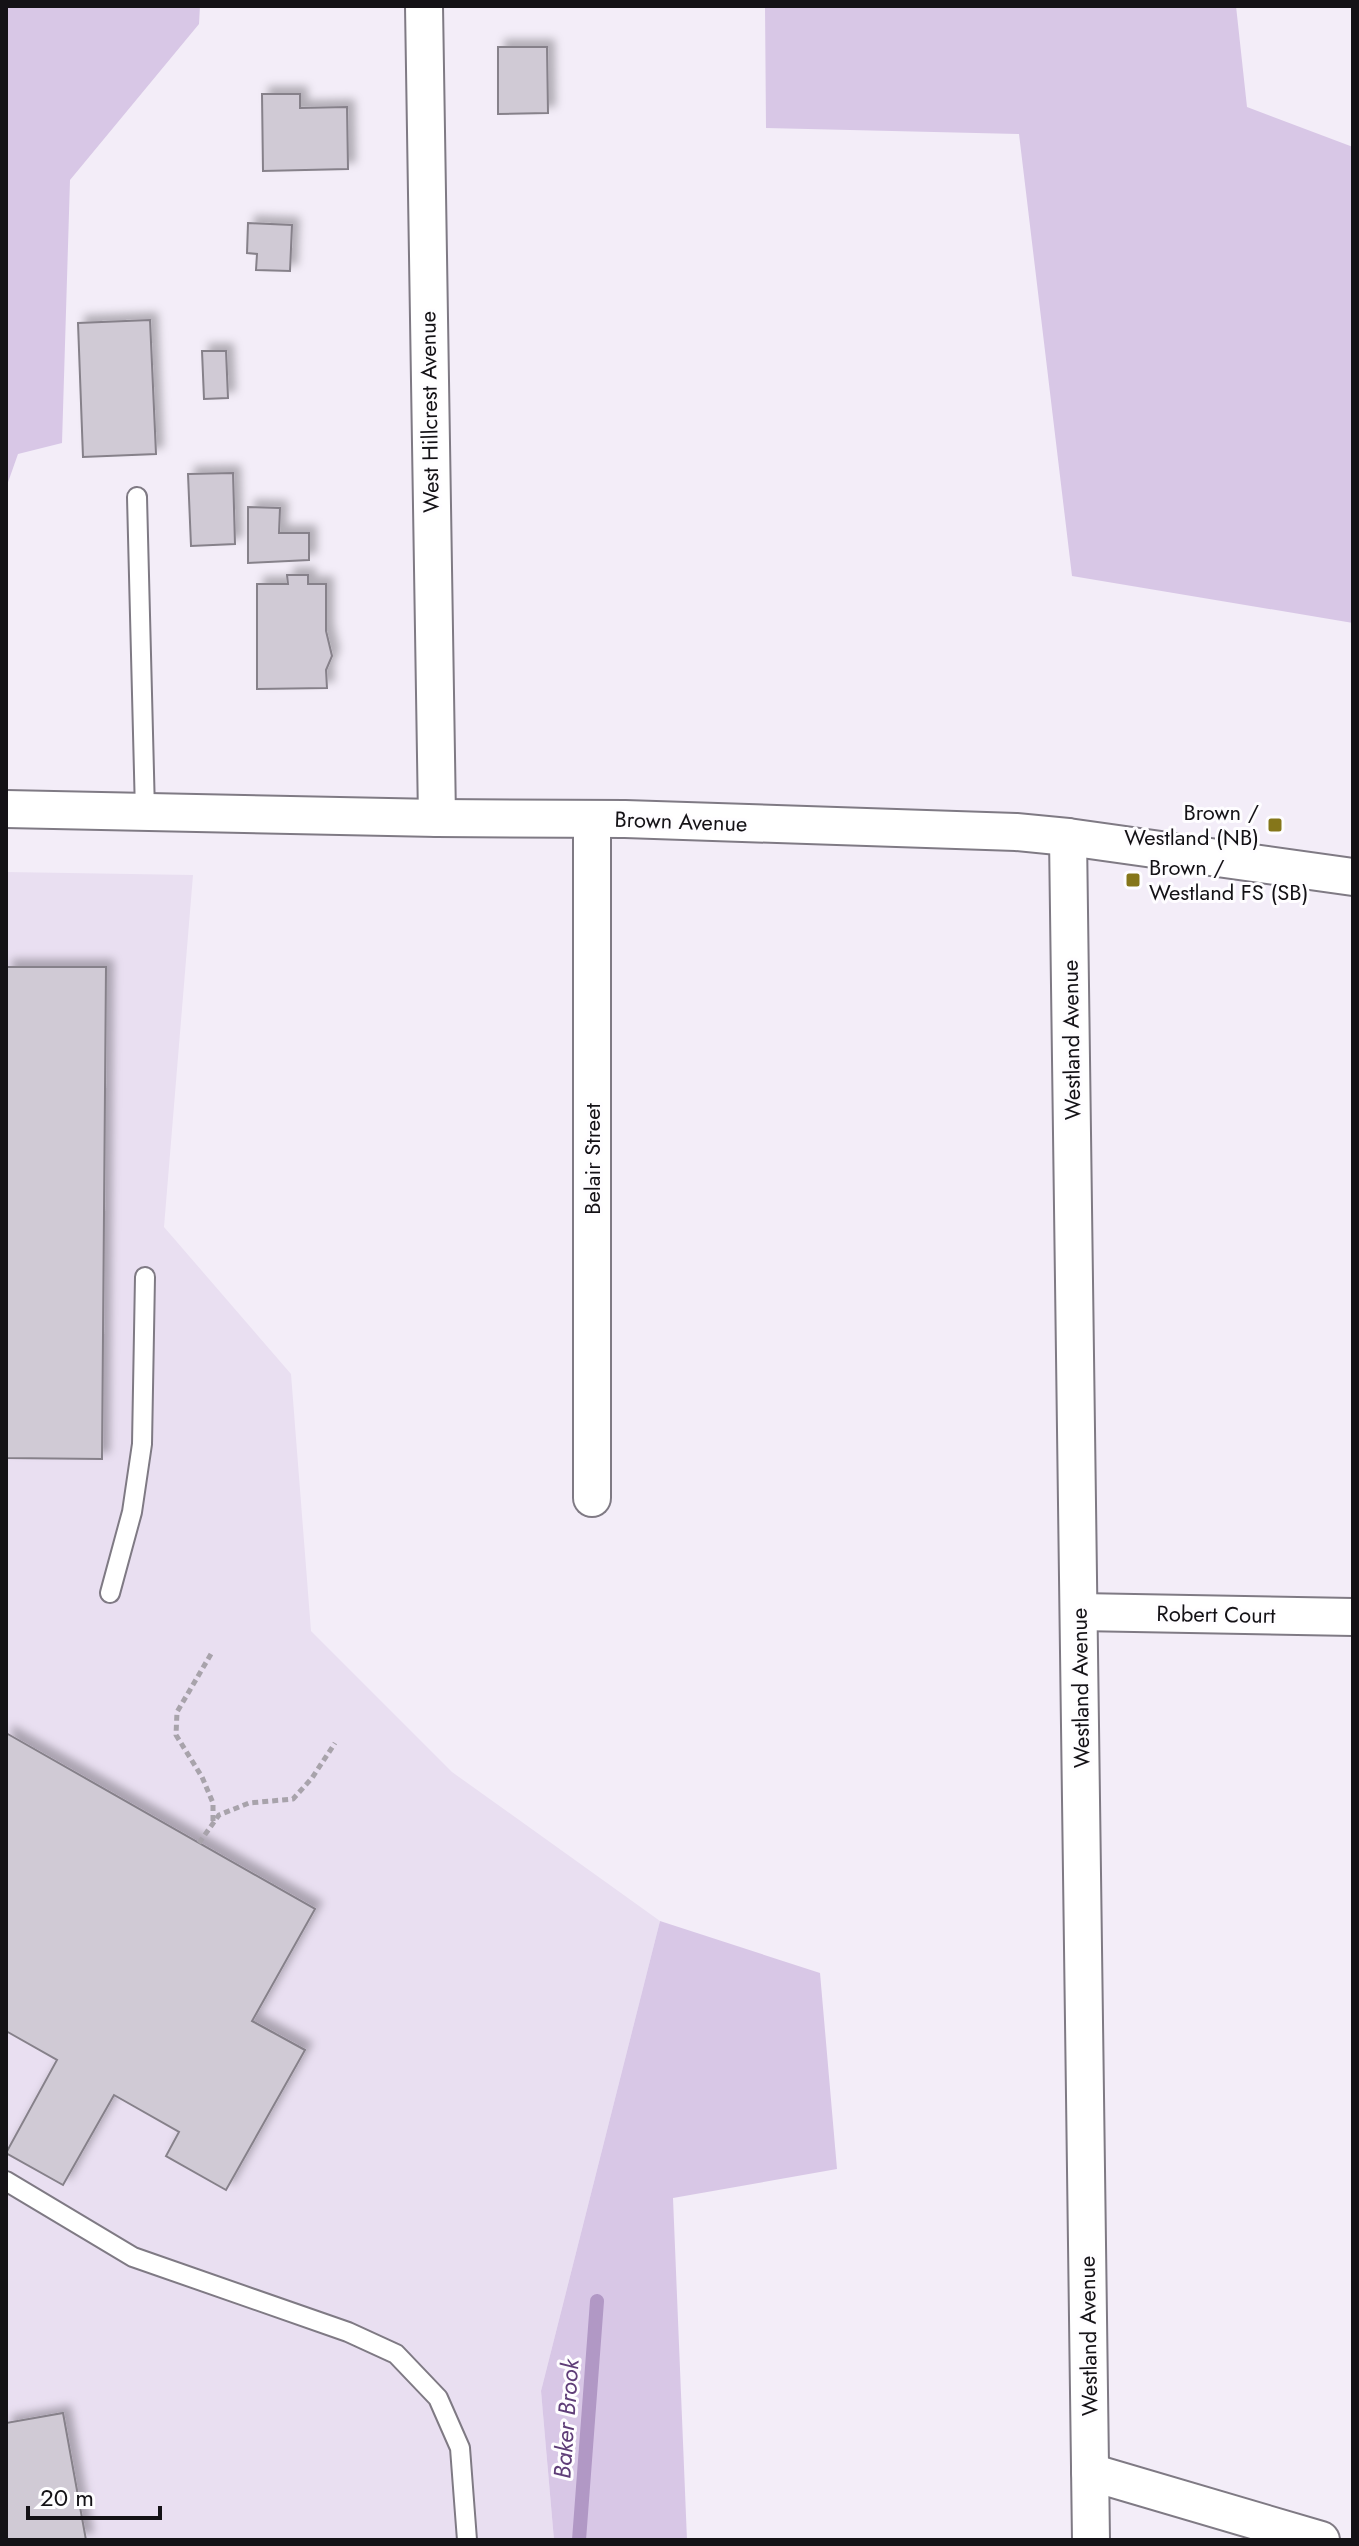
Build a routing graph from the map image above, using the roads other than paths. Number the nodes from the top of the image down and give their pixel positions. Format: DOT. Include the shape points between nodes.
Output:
graph roads {
  1 [pos="424,6"];
  2 [pos="137,497"];
  3 [pos="6,809"];
  4 [pos="145,812"];
  5 [pos="437,818"];
  6 [pos="592,819"];
  7 [pos="1068,837"];
  8 [pos="1353,877"];
  9 [pos="145,1277"];
  10 [pos="592,1498"];
  11 [pos="110,1593"];
  12 [pos="1079,1612"];
  13 [pos="1353,1617"];
  14 [pos="6,2181"];
  15 [pos="1090,2472"];
  16 [pos="467,2540"];
  17 [pos="1091,2540"];
  18 [pos="1321,2540"];
  1 -- 5 [label="street, West Hillcrest Avenue"];
  2 -- 4 [label="lane"];
  3 -- 4 [label="street, Brown Avenue"];
  4 -- 5 [label="street, Brown Avenue"];
  5 -- 6 [label="street, Brown Avenue"];
  6 -- 7 [label="street, Brown Avenue"];
  6 -- 10 [label="street, Belair Street"];
  7 -- 8 [label="street, Brown Avenue"];
  7 -- 12 [label="street, Westland Avenue"];
  9 -- 11 [label="lane" via="142,1444 132,1512"];
  12 -- 13 [label="street, Robert Court"];
  12 -- 15 [label="street, Westland Avenue"];
  14 -- 16 [label="lane" via="133,2257 348,2332 396,2354 438,2398 460,2448"];
  15 -- 17 [label="street, Westland Avenue"];
  15 -- 18 [label="street"];
}
